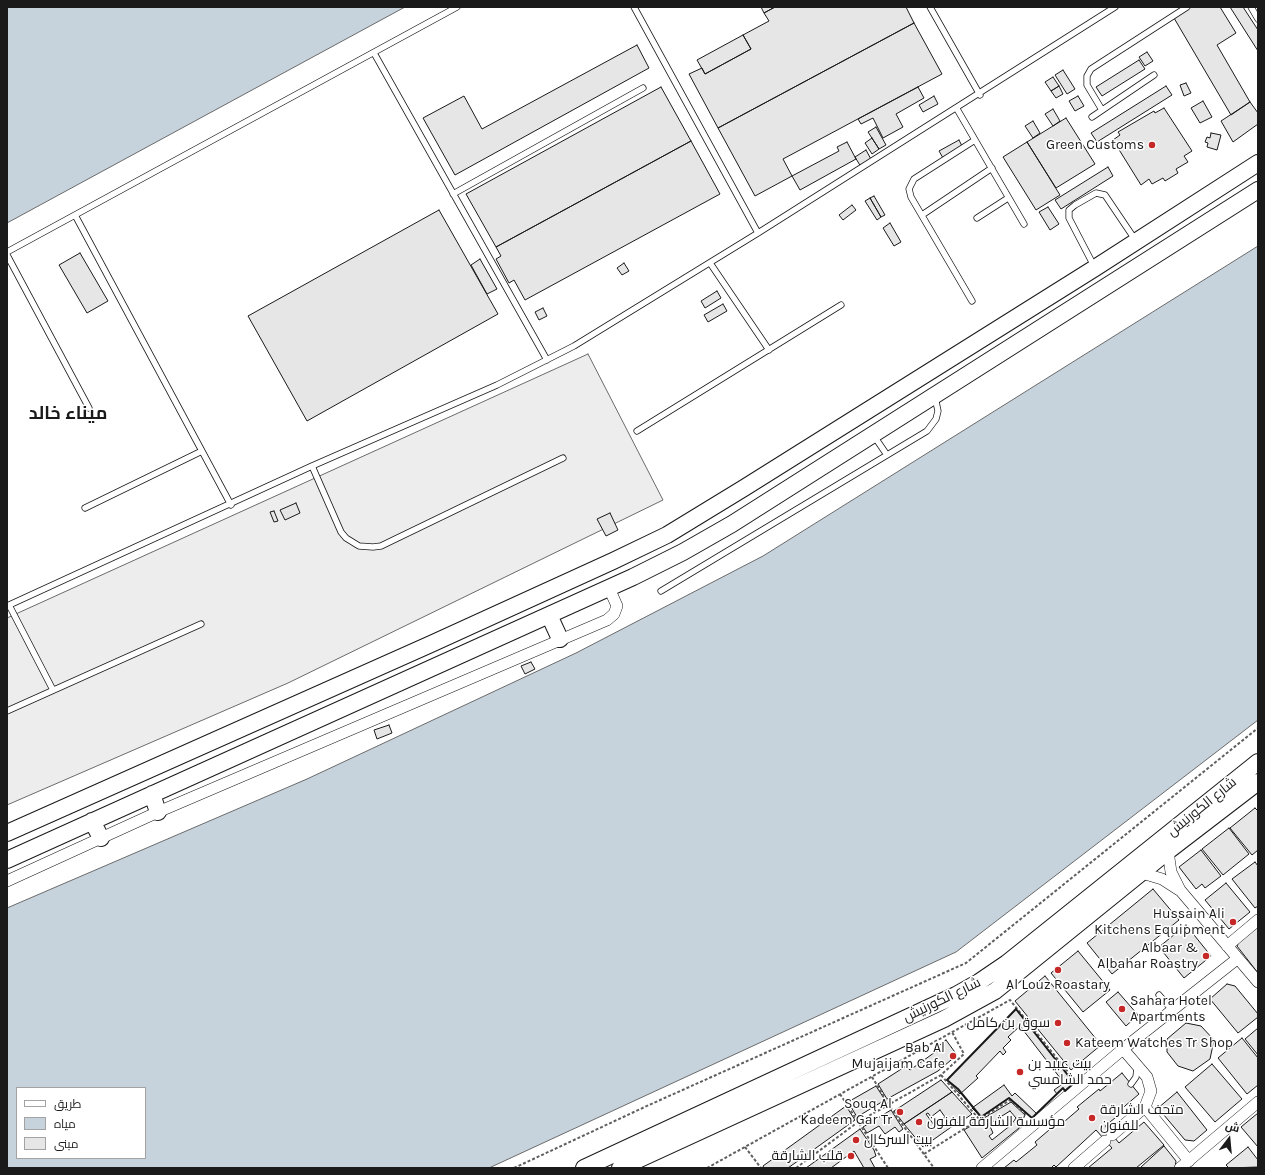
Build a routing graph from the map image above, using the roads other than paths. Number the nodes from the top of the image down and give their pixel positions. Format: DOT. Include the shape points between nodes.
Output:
graph roads {
  1 [pos="457,7"];
  2 [pos="634,7"];
  3 [pos="930,7"];
  4 [pos="1115,7"];
  5 [pos="1188,7"];
  6 [pos="1251,7"];
  7 [pos="1258,18"];
  8 [pos="374,53"];
  9 [pos="1154,75"];
  10 [pos="643,88"];
  11 [pos="980,95"];
  12 [pos="957,109"];
  13 [pos="1102,110"];
  14 [pos="1092,117"];
  15 [pos="975,140"];
  16 [pos="1258,162"];
  17 [pos="992,168"];
  18 [pos="1258,190"];
  19 [pos="453,194"];
  20 [pos="1008,198"];
  21 [pos="75,215"];
  22 [pos="922,215"];
  23 [pos="977,218"];
  24 [pos="1024,224"];
  25 [pos="758,233"];
  26 [pos="1136,242"];
  27 [pos="7,252"];
  28 [pos="7,255"];
  29 [pos="710,263"];
  30 [pos="1095,268"];
  31 [pos="972,301"];
  32 [pos="841,305"];
  33 [pos="769,350"];
  34 [pos="547,360"];
  35 [pos="934,396"];
  36 [pos="89,408"];
  37 [pos="637,431"];
  38 [pos="873,434"];
  39 [pos="202,451"];
  40 [pos="887,455"];
  41 [pos="564,458"];
  42 [pos="312,466"];
  43 [pos="231,505"];
  44 [pos="84,508"];
  45 [pos="609,588"];
  46 [pos="662,591"];
  47 [pos="8,606"];
  48 [pos="550,615"];
  49 [pos="201,624"];
  50 [pos="560,639"];
  51 [pos="53,690"];
  52 [pos="7,710"];
  53 [pos="1258,762"];
  54 [pos="1258,782"];
  55 [pos="152,794"];
  56 [pos="158,812"];
  57 [pos="92,821"];
  58 [pos="33,822"];
  59 [pos="7,834"];
  60 [pos="101,838"];
  61 [pos="7,852"];
  62 [pos="1168,852"];
  63 [pos="7,860"];
  64 [pos="1142,873"];
  65 [pos="7,881"];
  66 [pos="1180,890"];
  67 [pos="1258,920"];
  68 [pos="1227,946"];
  69 [pos="1237,959"];
  70 [pos="1258,982"];
  71 [pos="1159,994"];
  72 [pos="1172,1010"];
  73 [pos="1123,1049"];
  74 [pos="1137,1065"];
  75 [pos="1131,1084"];
  76 [pos="1258,1102"];
  77 [pos="1144,1107"];
  78 [pos="1185,1164"];
  79 [pos="584,1168"];
  80 [pos="620,1168"];
  81 [pos="982,1168"];
  82 [pos="1074,1168"];
  1 -- 8 [label="lane"];
  2 -- 25 [label="lane"];
  3 -- 11 [label="lane"];
  4 -- 11 [label="lane"];
  5 -- 13 [label="lane" via="1091,69 1087,76 1087,85"];
  6 -- 7 [label="lane"];
  8 -- 19 [label="lane"];
  8 -- 21 [label="lane"];
  9 -- 13 [label="lane"];
  10 -- 19 [label="lane"];
  11 -- 12 [label="lane"];
  12 -- 15 [label="lane"];
  12 -- 25 [label="lane"];
  13 -- 14 [label="lane"];
  15 -- 17 [label="lane"];
  15 -- 22 [label="lane" via="911,182 909,193"];
  16 -- 26 [label="street"];
  17 -- 20 [label="lane"];
  17 -- 22 [label="lane"];
  18 -- 35 [label="street"];
  19 -- 34 [label="lane"];
  20 -- 23 [label="lane"];
  20 -- 24 [label="lane"];
  21 -- 27 [label="lane"];
  21 -- 39 [label="lane"];
  22 -- 31 [label="lane"];
  25 -- 29 [label="lane"];
  26 -- 30 [label="street"];
  26 -- 30 [label="lane" via="1105,195 1096,193 1075,205 1069,210 1068,218"];
  28 -- 36 [label="lane"];
  29 -- 33 [label="lane"];
  29 -- 34 [label="lane"];
  30 -- 58 [label="street" via="667,535"];
  32 -- 33 [label="lane"];
  33 -- 37 [label="lane"];
  34 -- 42 [label="lane"];
  35 -- 38 [label="street"];
  35 -- 40 [label="lane" via="938,411 932,426"];
  38 -- 40 [label="lane"];
  38 -- 45 [label="street" via="708,538"];
  39 -- 43 [label="lane"];
  39 -- 44 [label="lane"];
  40 -- 46 [label="lane"];
  41 -- 42 [label="lane" via="381,546 374,547 359,546 341,532"];
  42 -- 43 [label="lane"];
  43 -- 47 [label="lane"];
  45 -- 48 [label="street"];
  45 -- 50 [label="street" via="616,606 611,618"];
  47 -- 51 [label="lane"];
  48 -- 50 [label="street"];
  48 -- 55 [label="street"];
  49 -- 51 [label="lane"];
  50 -- 56 [label="street"];
  51 -- 52 [label="lane"];
  53 -- 79 [label="street, شارع الكورنيش" via="980,982"];
  54 -- 62 [label="street, شارع الكورنيش"];
  55 -- 56 [label="street"];
  55 -- 57 [label="street"];
  56 -- 60 [label="street"];
  57 -- 60 [label="street"];
  57 -- 63 [label="street"];
  58 -- 59 [label="street"];
  58 -- 61 [label="street" via="39,830 37,838"];
  60 -- 65 [label="street"];
  62 -- 64 [label="street, شارع الكورنيش"];
  62 -- 66 [label="street" via="1171,872"];
  64 -- 66 [label="street" via="1162,879"];
  64 -- 80 [label="street, شارع الكورنيش" via="1011,980 978,1002"];
  66 -- 68 [label="street"];
  67 -- 68 [label="street"];
  68 -- 69 [label="street"];
  69 -- 70 [label="street"];
  69 -- 72 [label="street"];
  71 -- 72 [label="lane"];
  72 -- 73 [label="street"];
  73 -- 74 [label="street"];
  73 -- 81 [label="street"];
  74 -- 75 [label="lane" via="1137,1073"];
  74 -- 77 [label="street" via="1150,1084 1150,1097"];
  76 -- 78 [label="street"];
  77 -- 78 [label="street"];
  77 -- 82 [label="street"];
}
